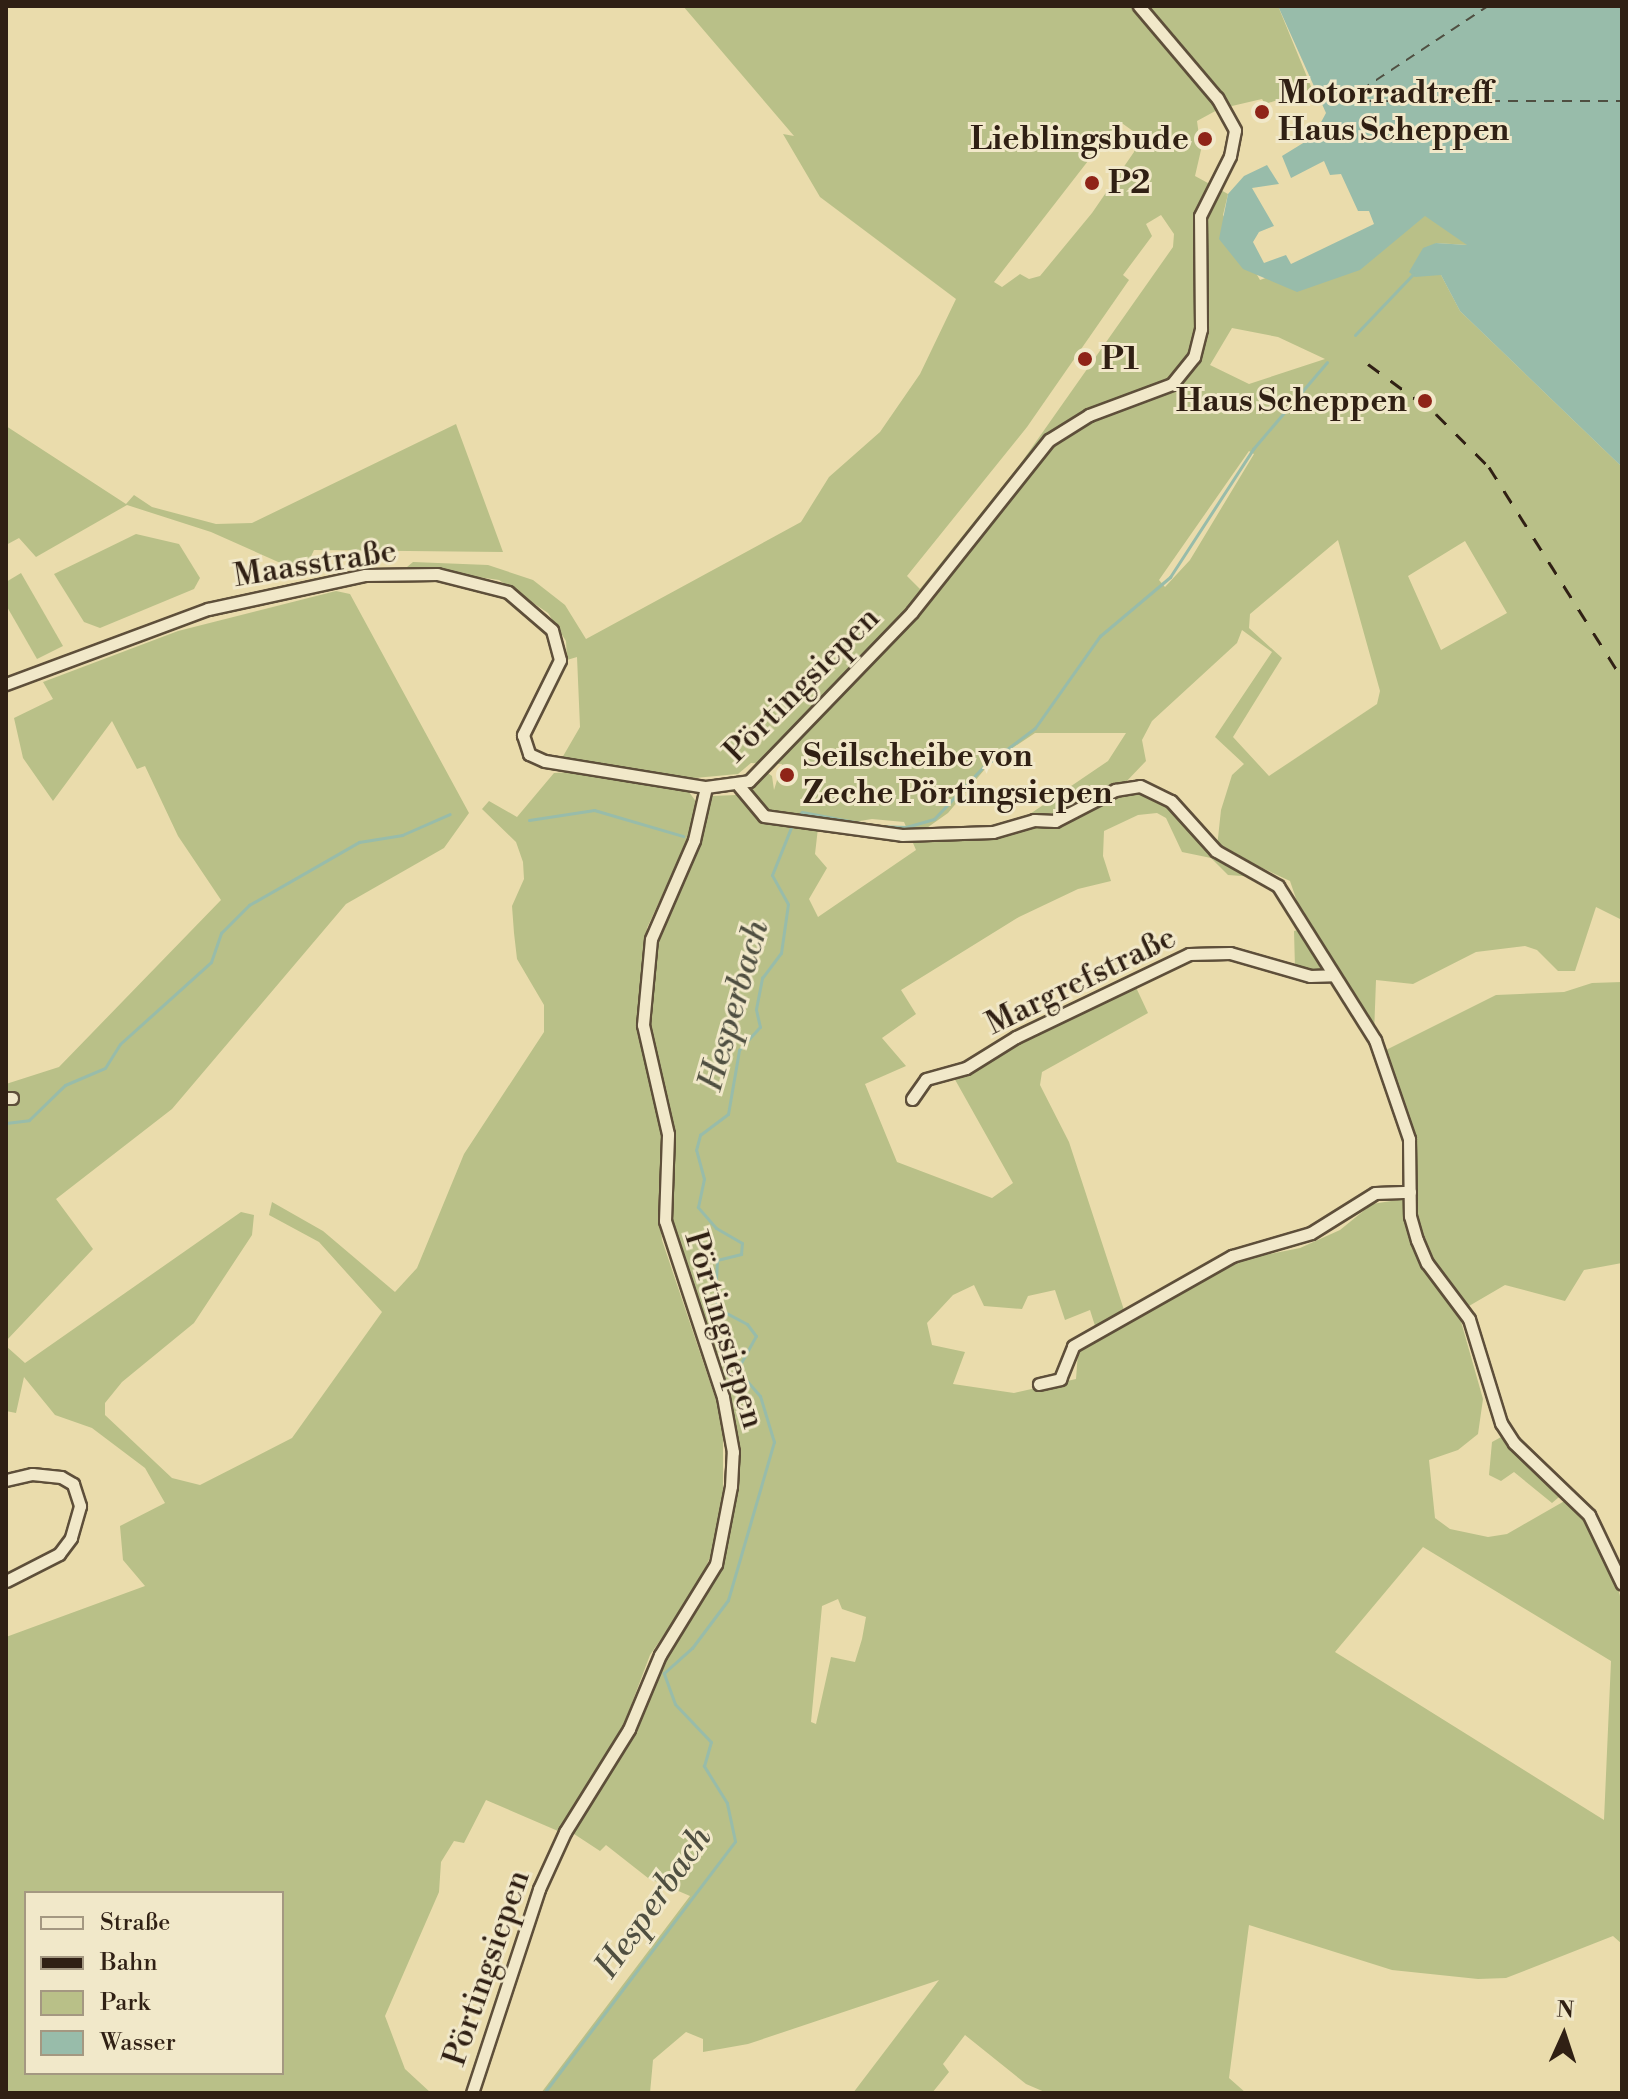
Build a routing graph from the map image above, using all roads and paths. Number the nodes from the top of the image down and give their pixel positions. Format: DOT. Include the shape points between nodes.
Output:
graph roads {
  1 [pos="1139,6"];
  2 [pos="6,684"];
  3 [pos="739,786"];
  4 [pos="706,787"];
  5 [pos="1333,975"];
  6 [pos="912,1099"];
  7 [pos="1410,1192"];
  8 [pos="1039,1384"];
  9 [pos="6,1480"];
  10 [pos="6,1581"];
  11 [pos="1622,1584"];
  12 [pos="472,2093"];
  1 -- 3 [label="street, Pörtingsiepen" via="1217,98 1235,130 1230,156 1200,216 1200,346 1172,384 1089,415 1049,440 912,612"];
  2 -- 4 [label="street, Maasstraße" via="221,605 365,575 437,574 508,592 552,630 560,660 523,735 529,754"];
  3 -- 4 [label="street, Pörtingsiepen"];
  3 -- 5 [label="street" via="760,814 889,834 993,832 1061,819 1115,790 1155,790 1216,851 1278,886"];
  4 -- 12 [label="street, Pörtingsiepen" via="694,840 651,939 643,1025 668,1134 668,1241 729,1421 732,1477 722,1538 703,1589 660,1655 629,1729 565,1832 539,1889"];
  5 -- 6 [label="street, Margrefstraße" via="1310,976 1230,953 1189,954 1016,1037 966,1068 926,1079"];
  5 -- 7 [label="street" via="1375,1040 1389,1073 1409,1139"];
  7 -- 8 [label="street" via="1375,1193 1311,1233 1232,1256 1073,1346 1060,1379"];
  7 -- 11 [label="street" via="1417,1240 1427,1263 1469,1319 1505,1432 1589,1515"];
  9 -- 10 [label="street" via="47,1473 73,1484 80,1506 71,1538 59,1554"];
}
